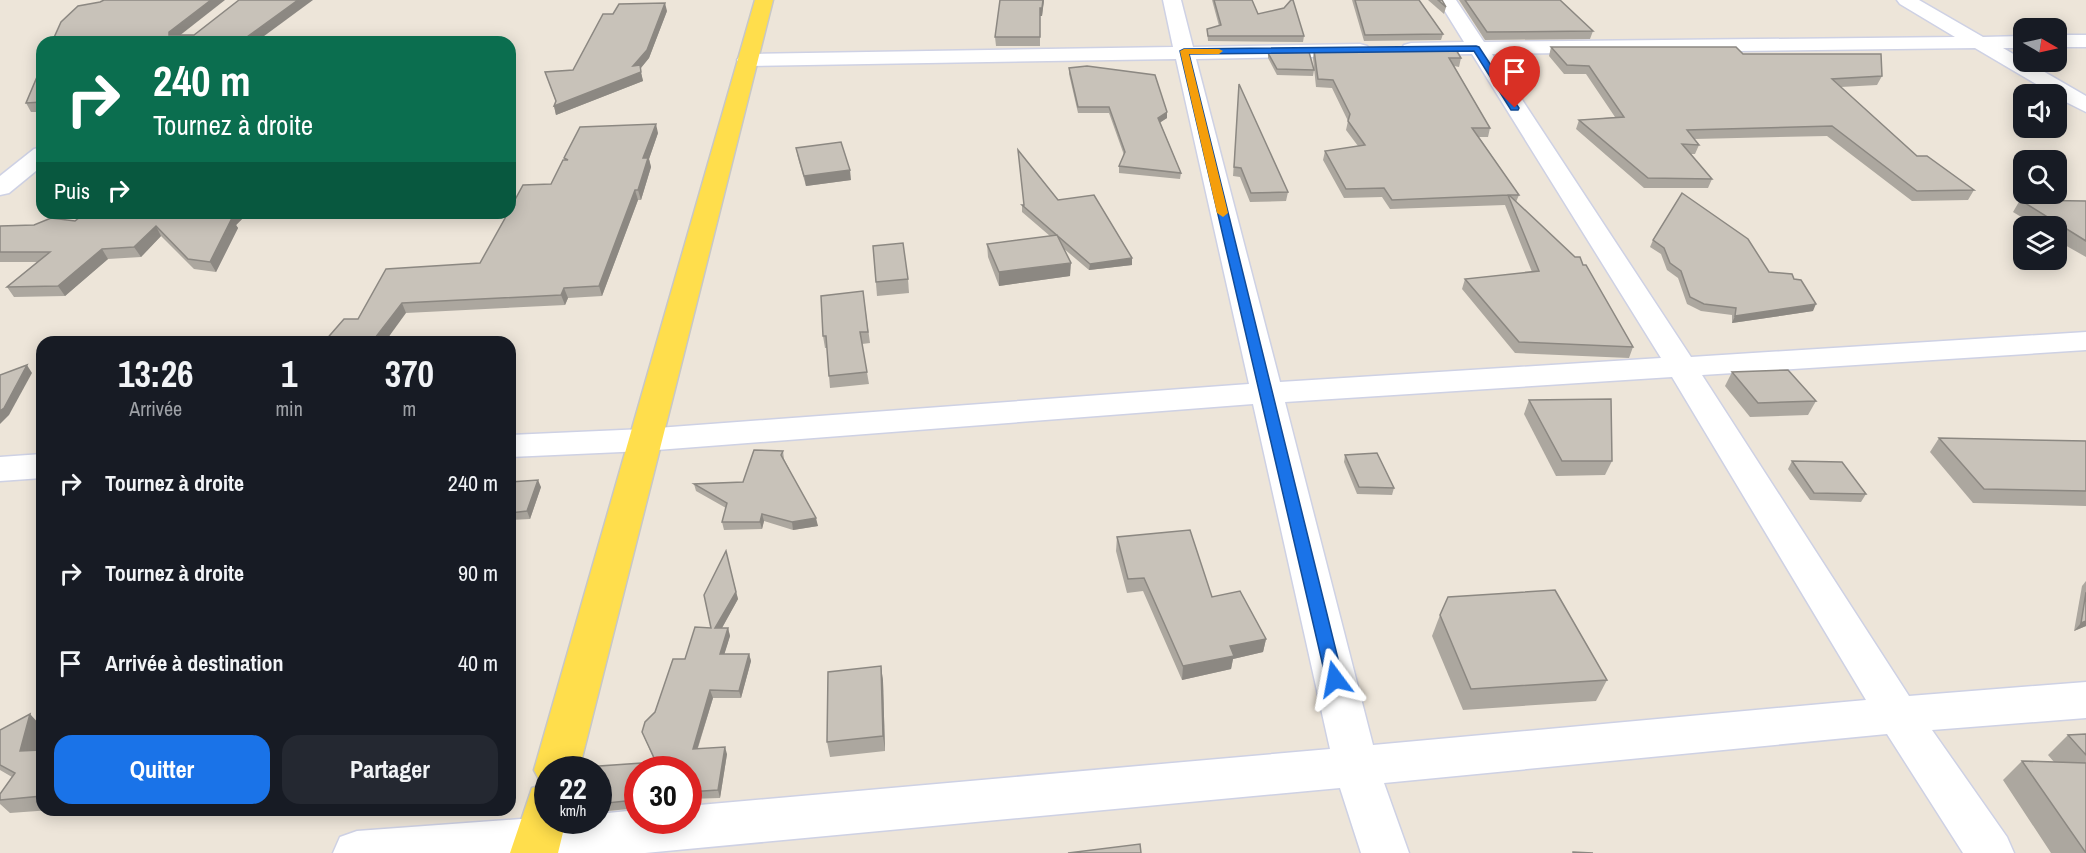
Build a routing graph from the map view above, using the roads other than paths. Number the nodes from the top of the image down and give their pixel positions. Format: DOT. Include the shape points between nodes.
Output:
graph roads {
  1 [pos="764,0"];
  2 [pos="1172,0"];
  3 [pos="1447,0"];
  4 [pos="1906,0"];
  5 [pos="2067,41"];
  6 [pos="2086,41"];
  7 [pos="2013,42"];
  8 [pos="1978,43"];
  9 [pos="1476,49"];
  10 [pos="1184,51"];
  11 [pos="747,60"];
  12 [pos="2086,105"];
  13 [pos="36,159"];
  14 [pos="0,188"];
  15 [pos="2086,341"];
  16 [pos="1682,367"];
  17 [pos="1266,393"];
  18 [pos="644,440"];
  19 [pos="516,446"];
  20 [pos="36,466"];
  21 [pos="0,469"];
  22 [pos="2086,700"];
  23 [pos="1897,714"];
  24 [pos="560,756"];
  25 [pos="1356,766"];
  26 [pos="612,826"];
  27 [pos="534,833"];
  28 [pos="357,853"];
  29 [pos="1385,853"];
  30 [pos="1990,853"];
  1 -- 11 [label="main road"];
  2 -- 10 [label="street"];
  3 -- 9 [label="street"];
  4 -- 8 [label="street"];
  5 -- 6 [label="street"];
  7 -- 8 [label="street"];
  8 -- 9 [label="street"];
  8 -- 12 [label="street"];
  9 -- 10 [label="street"];
  9 -- 16 [label="street"];
  10 -- 11 [label="street"];
  10 -- 17 [label="street"];
  11 -- 18 [label="main road"];
  13 -- 14 [label="street"];
  15 -- 16 [label="street"];
  16 -- 17 [label="street"];
  16 -- 23 [label="street"];
  17 -- 18 [label="street"];
  17 -- 25 [label="street"];
  18 -- 19 [label="street"];
  18 -- 24 [label="main road"];
  20 -- 21 [label="street"];
  22 -- 23 [label="street"];
  23 -- 25 [label="street"];
  23 -- 30 [label="street"];
  25 -- 26 [label="street"];
  25 -- 29 [label="street"];
  27 -- 28 [label="street"];
}
